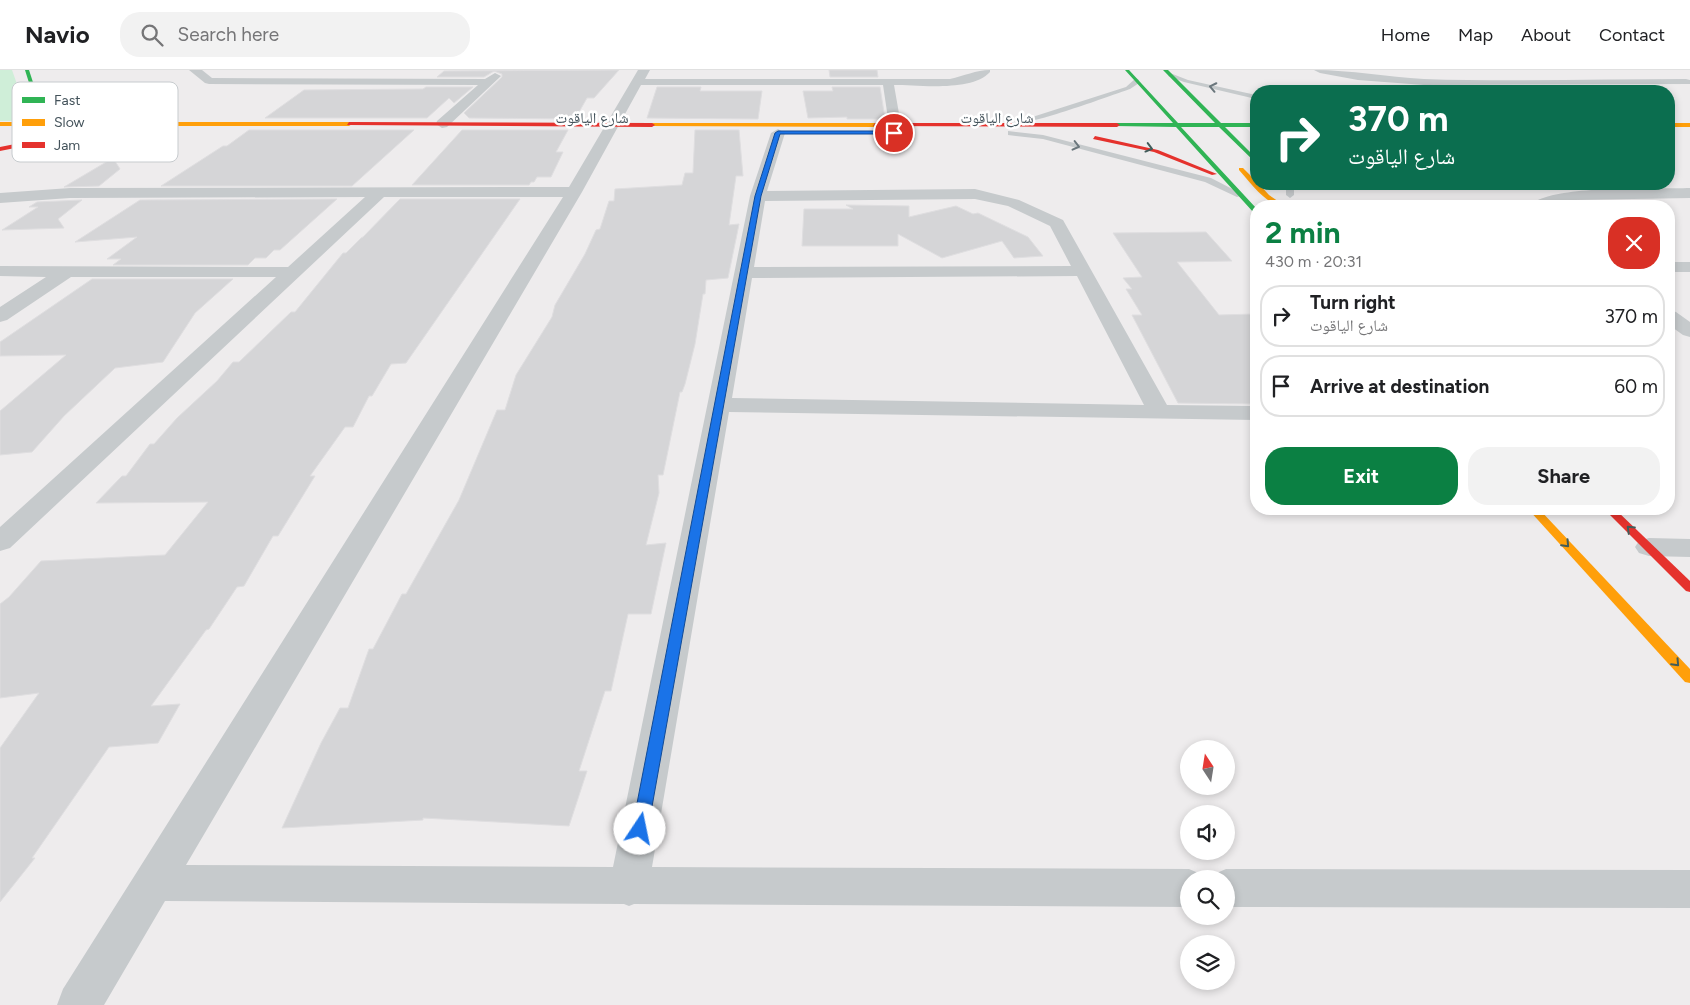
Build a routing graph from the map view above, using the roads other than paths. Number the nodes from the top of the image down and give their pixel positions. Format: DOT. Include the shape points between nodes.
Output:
graph roads {
  1 [pos="27,70"];
  2 [pos="195,70"];
  3 [pos="501,70"];
  4 [pos="806,70"];
  5 [pos="984,70"];
  6 [pos="1127,70"];
  7 [pos="1320,70"];
  8 [pos="1511,70"];
  9 [pos="1656,70"];
  10 [pos="1168,72"];
  11 [pos="1136,75"];
  12 [pos="641,76"];
  13 [pos="1150,78"];
  14 [pos="1534,81"];
  15 [pos="31,82"];
  16 [pos="488,82"];
  17 [pos="888,82"];
  18 [pos="1444,82"];
  19 [pos="1688,82"];
  20 [pos="804,83"];
  21 [pos="1450,85"];
  22 [pos="1183,88"];
  23 [pos="1250,96"];
  24 [pos="1210,99"];
  25 [pos="1184,111"];
  26 [pos="1118,114"];
  27 [pos="178,124"];
  28 [pos="442,124"];
  29 [pos="895,125"];
  30 [pos="996,125"];
  31 [pos="1039,125"];
  32 [pos="1675,125"];
  33 [pos="1690,125"];
  34 [pos="1250,126"];
  35 [pos="611,128"];
  36 [pos="1180,129"];
  37 [pos="1225,129"];
  38 [pos="1204,130"];
  39 [pos="1250,132"];
  40 [pos="778,133"];
  41 [pos="1011,133"];
  42 [pos="1049,133"];
  43 [pos="178,134"];
  44 [pos="1675,134"];
  45 [pos="1690,134"];
  46 [pos="1250,155"];
  47 [pos="1235,163"];
  48 [pos="1250,178"];
  49 [pos="1226,180"];
  50 [pos="1261,190"];
  51 [pos="1642,190"];
  52 [pos="380,192"];
  53 [pos="574,192"];
  54 [pos="1648,193"];
  55 [pos="1690,193"];
  56 [pos="1240,195"];
  57 [pos="758,196"];
  58 [pos="0,198"];
  59 [pos="1273,200"];
  60 [pos="1552,200"];
  61 [pos="1250,206"];
  62 [pos="1675,267"];
  63 [pos="1690,267"];
  64 [pos="0,271"];
  65 [pos="67,271"];
  66 [pos="1082,271"];
  67 [pos="294,272"];
  68 [pos="744,273"];
  69 [pos="0,316"];
  70 [pos="1675,320"];
  71 [pos="1690,331"];
  72 [pos="719,405"];
  73 [pos="1159,412"];
  74 [pos="1250,414"];
  75 [pos="1538,515"];
  76 [pos="1615,515"];
  77 [pos="0,542"];
  78 [pos="1649,548"];
  79 [pos="1690,548"];
  80 [pos="1690,588"];
  81 [pos="1690,678"];
  82 [pos="153,883"];
  83 [pos="629,887"];
  84 [pos="1180,888"];
  85 [pos="1235,888"];
  86 [pos="1690,889"];
  87 [pos="79,1005"];
  1 -- 15 [label="street"];
  2 -- 16 [label="street" via="209,81"];
  3 -- 16 [label="street"];
  4 -- 20 [label="street"];
  5 -- 17 [label="street" via="970,79 950,82"];
  6 -- 11 [label="street"];
  7 -- 18 [label="street" via="1393,80"];
  8 -- 14 [label="street"];
  9 -- 19 [label="street"];
  10 -- 22 [label="street"];
  23 -- 10 [label="lane, one-way" via="1186,81"];
  11 -- 13 [label="street"];
  11 -- 30 [label="lane" via="1136,83 1128,88 1033,119"];
  11 -- 36 [label="street" via="1142,94"];
  12 -- 20 [label="street"];
  12 -- 35 [label="street"];
  14 -- 18 [label="street"];
  14 -- 19 [label="street"];
  16 -- 28 [label="street"];
  17 -- 20 [label="street"];
  17 -- 29 [label="street"];
  18 -- 21 [label="street"];
  22 -- 24 [label="street"];
  22 -- 37 [label="street"];
  25 -- 38 [label="street"];
  26 -- 31 [label="street" via="1086,121"];
  27 -- 28 [label="street, شارع الياقوت"];
  28 -- 35 [label="street, شارع الياقوت"];
  29 -- 30 [label="street, شارع الياقوت"];
  29 -- 35 [label="street, شارع الياقوت"];
  30 -- 31 [label="street, شارع الياقوت"];
  31 -- 36 [label="street, شارع الياقوت"];
  32 -- 33 [label="street"];
  34 -- 37 [label="street"];
  35 -- 40 [label="street, شارع الياقوت"];
  35 -- 43 [label="street, شارع الياقوت"];
  35 -- 53 [label="street"];
  36 -- 38 [label="street"];
  36 -- 42 [label="street, شارع الياقوت"];
  36 -- 49 [label="street"];
  37 -- 38 [label="street"];
  37 -- 39 [label="street"];
  37 -- 46 [label="street"];
  40 -- 41 [label="street, شارع الياقوت"];
  40 -- 57 [label="street"];
  41 -- 42 [label="street, شارع الياقوت"];
  41 -- 56 [label="lane, one-way" via="1043,137 1208,180"];
  42 -- 49 [label="street, one-way" via="1146,147 1178,157"];
  44 -- 45 [label="street"];
  47 -- 48 [label="street"];
  49 -- 56 [label="street"];
  50 -- 59 [label="street"];
  51 -- 54 [label="street"];
  52 -- 53 [label="street"];
  52 -- 58 [label="street" via="70,193"];
  52 -- 67 [label="street"];
  53 -- 82 [label="street"];
  54 -- 55 [label="street"];
  54 -- 60 [label="street" via="1575,194"];
  56 -- 61 [label="street"];
  57 -- 66 [label="street" via="975,194 1013,203 1057,223"];
  57 -- 68 [label="street"];
  62 -- 63 [label="street"];
  64 -- 65 [label="street"];
  65 -- 67 [label="street"];
  65 -- 69 [label="street"];
  66 -- 68 [label="street"];
  66 -- 73 [label="street"];
  67 -- 77 [label="street"];
  68 -- 72 [label="street"];
  70 -- 71 [label="street"];
  72 -- 73 [label="street"];
  72 -- 83 [label="street"];
  73 -- 74 [label="street"];
  75 -- 81 [label="street, one-way"];
  78 -- 76 [label="street, one-way"];
  78 -- 79 [label="street"];
  78 -- 80 [label="street"];
  82 -- 83 [label="street"];
  82 -- 87 [label="street"];
  83 -- 84 [label="street"];
  85 -- 86 [label="street"];
}
